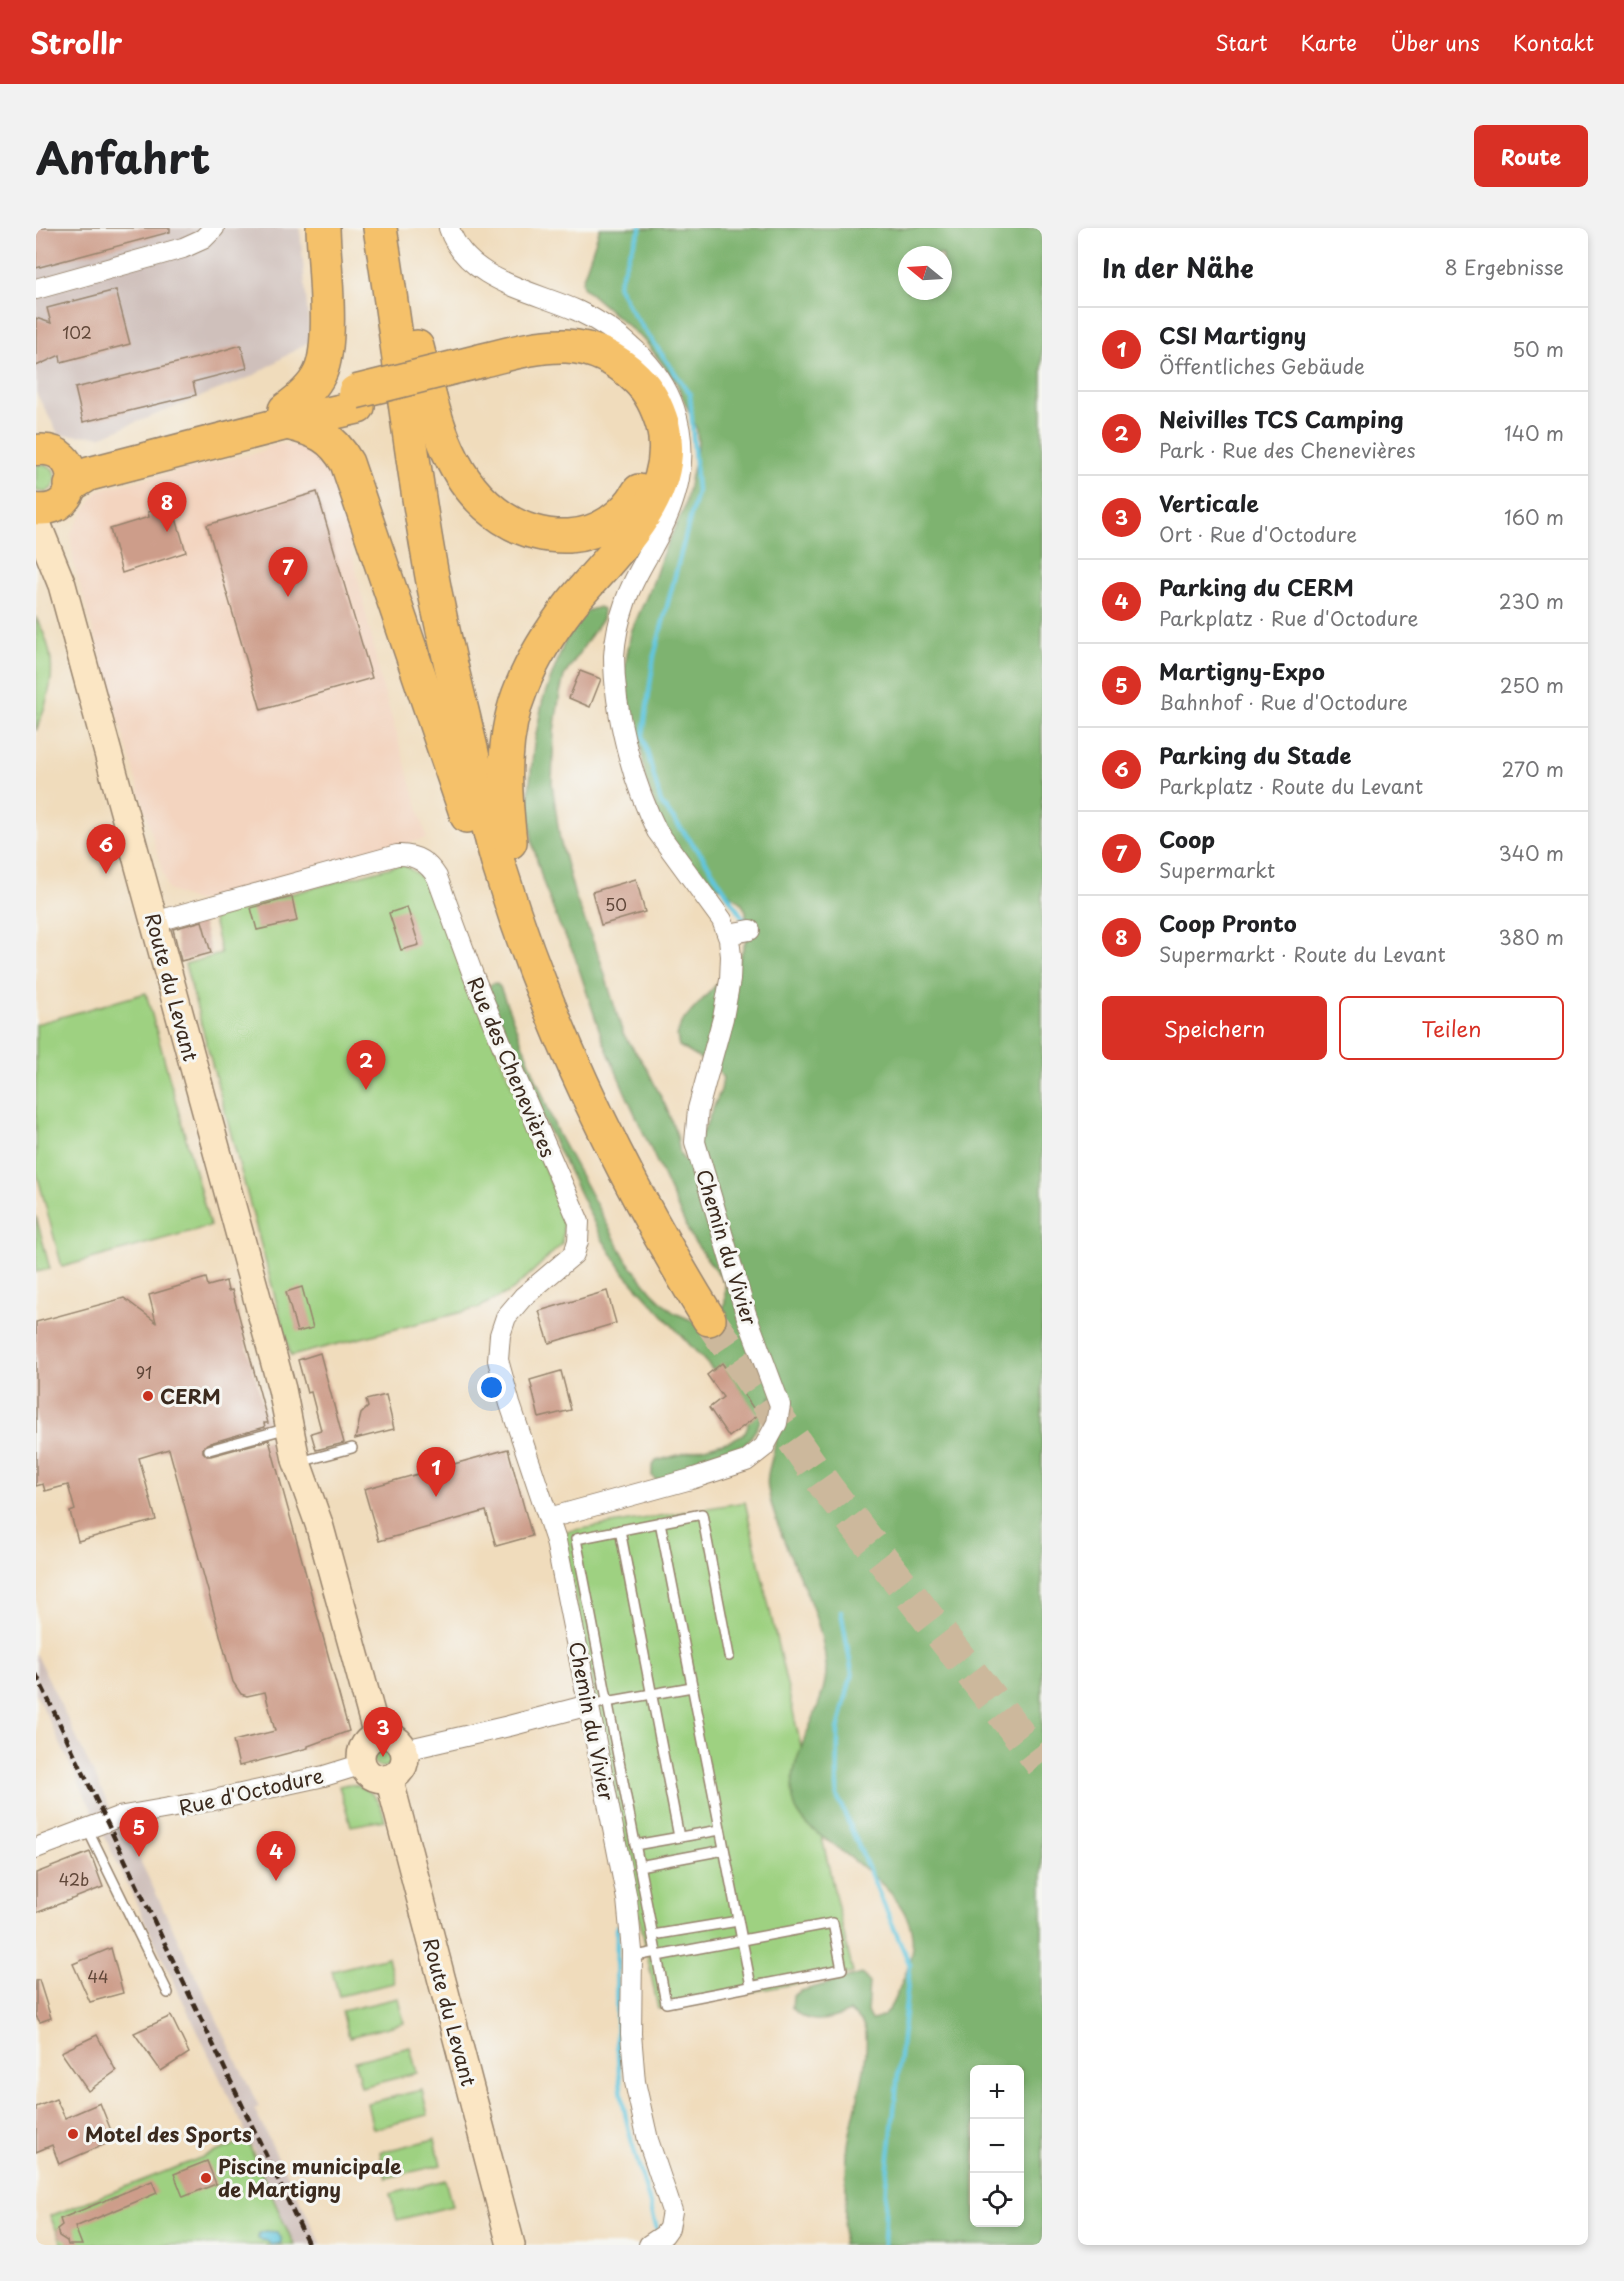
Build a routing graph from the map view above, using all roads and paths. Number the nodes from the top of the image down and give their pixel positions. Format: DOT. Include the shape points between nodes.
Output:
graph roads {
  1 [pos="214,228"];
  2 [pos="322,228"];
  3 [pos="380,228"];
  4 [pos="399,228"];
  5 [pos="449,228"];
  6 [pos="36,289"];
  7 [pos="416,344"];
  8 [pos="482,368"];
  9 [pos="286,416"];
  10 [pos="50,471"];
  11 [pos="36,521"];
  12 [pos="62,585"];
  13 [pos="468,739"];
  14 [pos="154,922"];
  15 [pos="750,930"];
  16 [pos="728,934"];
  17 [pos="534,968"];
  18 [pos="709,1319"];
  19 [pos="292,1426"];
  20 [pos="352,1448"];
  21 [pos="209,1450"];
  22 [pos="307,1460"];
  23 [pos="549,1518"];
  24 [pos="660,1522"];
  25 [pos="319,1524"];
  26 [pos="620,1530"];
  27 [pos="729,1656"];
  28 [pos="692,1687"];
  29 [pos="652,1694"];
  30 [pos="598,1704"];
  31 [pos="377,1735"];
  32 [pos="405,1750"];
  33 [pos="363,1764"];
  34 [pos="389,1778"];
  35 [pos="87,1828"];
  36 [pos="720,1830"];
  37 [pos="679,1838"];
  38 [pos="635,1845"];
  39 [pos="36,1848"];
  40 [pos="724,1850"];
  41 [pos="639,1866"];
  42 [pos="738,1921"];
  43 [pos="652,1935"];
  44 [pos="742,1940"];
  45 [pos="656,1954"];
  46 [pos="631,1956"];
  47 [pos="751,1986"];
  48 [pos="168,1993"];
  49 [pos="511,2245"];
  50 [pos="649,2245"];
  1 -- 6 [label="street" via="203,239 183,248"];
  2 -- 9 [label="highway" via="325,356 314,382"];
  3 -- 13 [label="highway" via="429,563"];
  4 -- 7 [label="highway"];
  5 -- 16 [label="street, Chemin du Vivier" via="462,252 485,272 580,312 624,341 654,370 674,406 681,440 681,473 664,524 624,604 616,640 615,678 628,749 650,816"];
  7 -- 8 [label="highway" via="449,453 468,486 490,508 525,529 564,536 603,527 624,512 642,483 649,448 643,419 623,387 594,368 564,362"];
  7 -- 13 [label="highway"];
  8 -- 9 [label="highway"];
  8 -- 17 [label="highway" via="549,345 594,351 640,381 657,410 665,442 661,479 645,512 541,646 510,723 504,781 506,804"];
  9 -- 10 [label="highway" via="89,474"];
  9 -- 17 [label="highway" via="324,436 347,463 465,811"];
  10 -- 12 [label="street, Route du Levant"];
  11 -- 12 [label="street, Route du Levant"];
  12 -- 14 [label="street, Route du Levant"];
  13 -- 17 [label="highway" via="498,860"];
  14 -- 19 [label="street, Route du Levant"];
  14 -- 23 [label="street, Rue des Chenevières" via="398,855 415,857 433,870 531,1116 579,1222 574,1254 514,1306 498,1347 501,1374"];
  15 -- 16 [label="street"];
  16 -- 23 [label="street, Chemin du Vivier" via="728,997 698,1109 695,1142 746,1314 780,1405 777,1423 764,1447 746,1461"];
  17 -- 18 [label="highway" via="620,1164"];
  19 -- 21 [label="lane"];
  19 -- 22 [label="street, Route du Levant"];
  19 -- 25 [label="street, Route du Levant" via="296,1460"];
  20 -- 22 [label="lane"];
  22 -- 25 [label="street, Route du Levant"];
  23 -- 30 [label="street, Chemin du Vivier"];
  24 -- 26 [label="lane"];
  24 -- 27 [label="lane" via="702,1514"];
  24 -- 28 [label="lane"];
  25 -- 31 [label="street, Route du Levant"];
  26 -- 29 [label="lane"];
  26 -- 30 [label="lane" via="576,1539"];
  28 -- 29 [label="lane"];
  28 -- 36 [label="lane"];
  29 -- 30 [label="lane"];
  29 -- 37 [label="lane"];
  30 -- 32 [label="street"];
  30 -- 38 [label="lane"];
  30 -- 46 [label="street, Chemin du Vivier" via="627,1899"];
  31 -- 32 [label="street" via="394,1737"];
  31 -- 33 [label="street" via="363,1748"];
  32 -- 34 [label="street" via="402,1769"];
  33 -- 34 [label="street" via="374,1777"];
  33 -- 35 [label="street, Rue d'Octodure" via="209,1801 118,1817"];
  34 -- 49 [label="street, Route du Levant"];
  35 -- 39 [label="street, Rue d'Octodure"];
  35 -- 48 [label="lane"];
  36 -- 37 [label="lane"];
  36 -- 40 [label="lane"];
  37 -- 38 [label="lane"];
  38 -- 41 [label="lane"];
  40 -- 41 [label="lane"];
  40 -- 42 [label="lane"];
  41 -- 43 [label="lane"];
  42 -- 43 [label="lane"];
  42 -- 44 [label="lane"];
  43 -- 45 [label="lane"];
  44 -- 45 [label="lane"];
  44 -- 47 [label="lane"];
  44 -- 47 [label="lane" via="833,1923 842,1969"];
  45 -- 46 [label="lane"];
  45 -- 47 [label="lane" via="666,2003"];
  46 -- 50 [label="street, Chemin du Vivier" via="635,2082 648,2140 672,2211 669,2228"];
}
